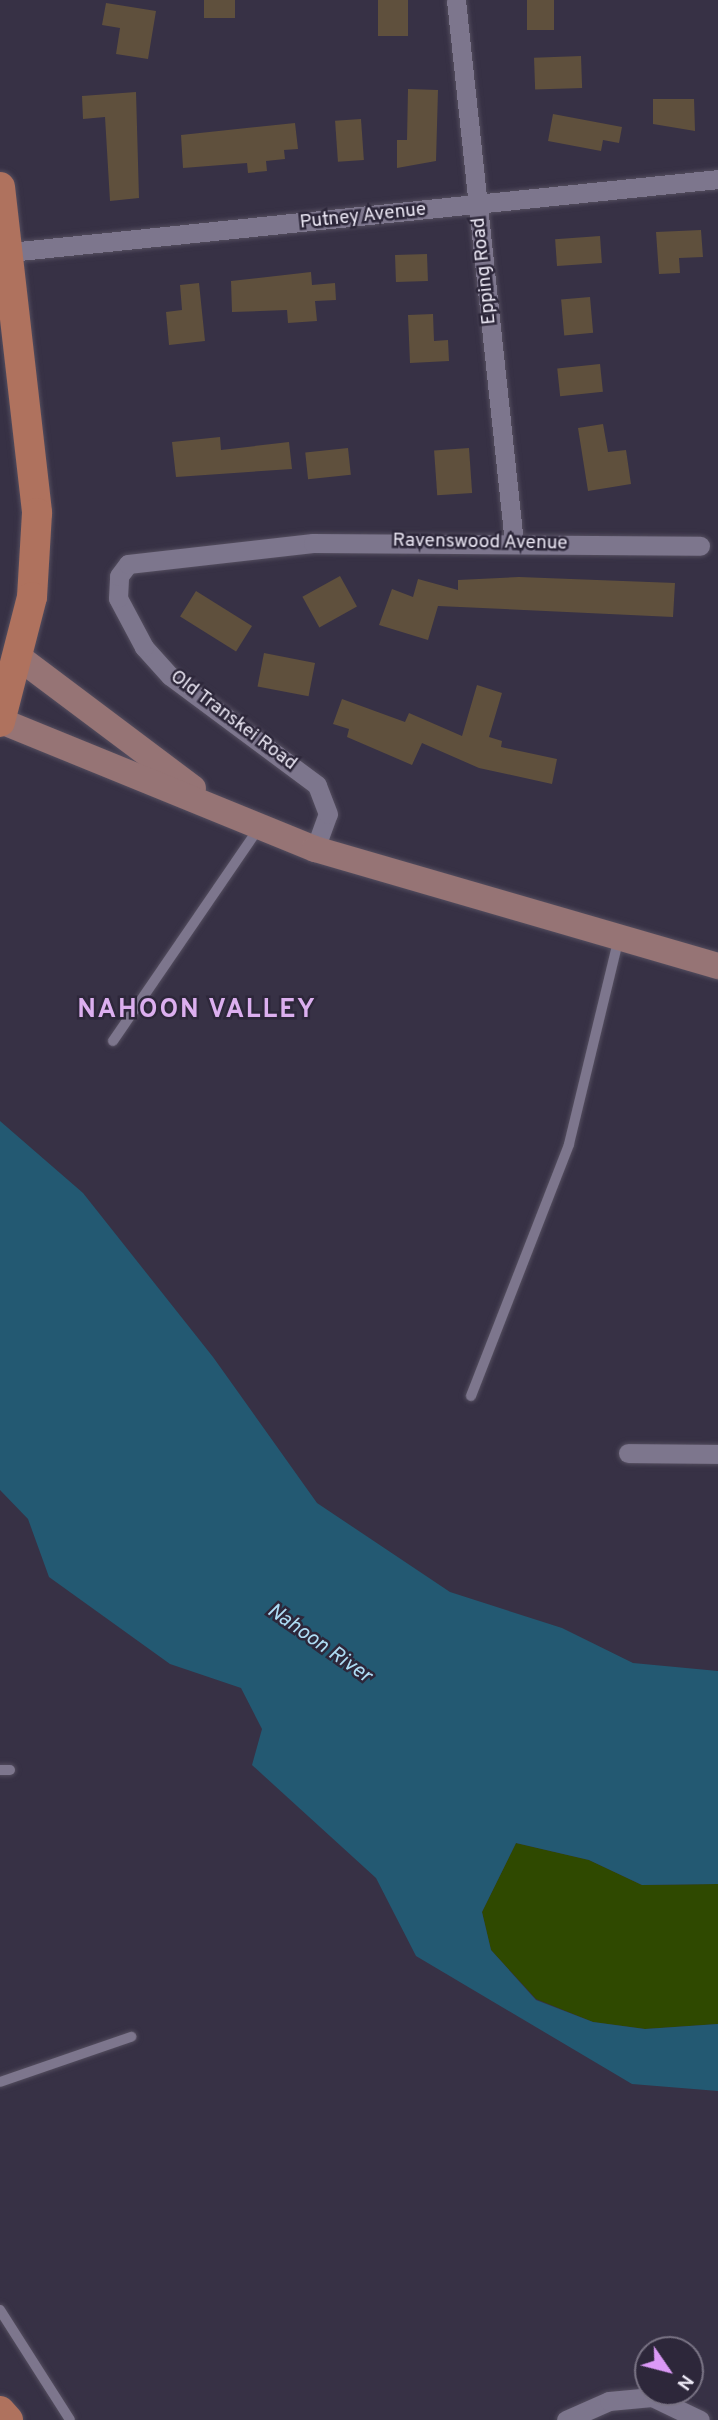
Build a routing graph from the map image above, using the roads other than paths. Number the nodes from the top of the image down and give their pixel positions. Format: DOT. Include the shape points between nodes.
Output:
graph roads {
  1 [pos="456,0"];
  2 [pos="718,179"];
  3 [pos="0,187"];
  4 [pos="478,205"];
  5 [pos="4,254"];
  6 [pos="514,543"];
  7 [pos="699,546"];
  8 [pos="261,548"];
  9 [pos="21,659"];
  10 [pos="1,721"];
  11 [pos="222,811"];
  12 [pos="259,827"];
  13 [pos="315,849"];
  14 [pos="620,933"];
  15 [pos="718,965"];
  16 [pos="113,1041"];
  17 [pos="471,1396"];
  18 [pos="628,1453"];
  19 [pos="718,1454"];
  20 [pos="131,2037"];
  21 [pos="0,2082"];
  22 [pos="0,2310"];
  23 [pos="0,2411"];
  24 [pos="8,2420"];
  25 [pos="70,2420"];
  26 [pos="566,2420"];
  27 [pos="700,2420"];
  1 -- 4 [label="street, Epping Road"];
  2 -- 4 [label="street, Putney Avenue"];
  3 -- 5 [label="main road"];
  4 -- 5 [label="street, Putney Avenue"];
  4 -- 6 [label="street, Epping Road"];
  5 -- 9 [label="main road" via="37,513"];
  6 -- 7 [label="street, Ravenswood Avenue"];
  6 -- 8 [label="street, Ravenswood Avenue" via="401,540"];
  8 -- 13 [label="street, Old Transkei Road" via="136,561 122,569 118,598 127,624 170,676 317,785 328,814"];
  9 -- 10 [label="main road"];
  9 -- 11 [label="main road"];
  10 -- 11 [label="main road"];
  11 -- 12 [label="main road"];
  12 -- 13 [label="main road"];
  12 -- 16 [label="lane"];
  13 -- 14 [label="main road"];
  14 -- 15 [label="main road"];
  14 -- 17 [label="lane" via="569,1144"];
  18 -- 19 [label="street"];
  20 -- 21 [label="lane"];
  22 -- 25 [label="lane"];
  23 -- 24 [label="main road"];
  26 -- 27 [label="street" via="609,2401 652,2398"];
}
